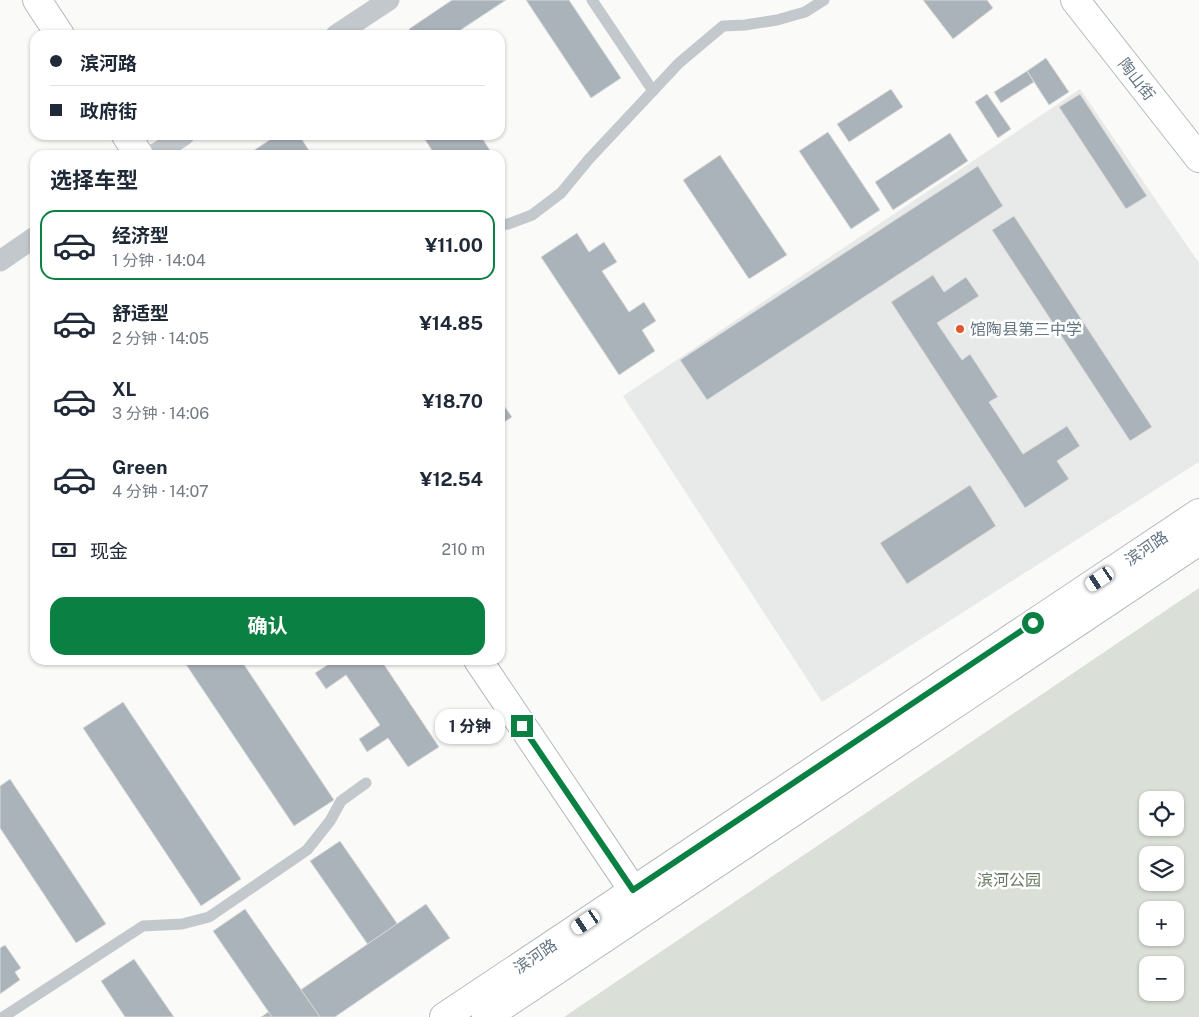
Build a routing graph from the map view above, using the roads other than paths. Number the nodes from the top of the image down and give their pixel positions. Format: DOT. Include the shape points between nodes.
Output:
graph roads {
  1 [pos="37,0"];
  2 [pos="389,0"];
  3 [pos="592,0"];
  4 [pos="824,0"];
  5 [pos="1075,0"];
  6 [pos="57,30"];
  7 [pos="344,30"];
  8 [pos="653,91"];
  9 [pos="176,140"];
  10 [pos="162,150"];
  11 [pos="1199,158"];
  12 [pos="505,224"];
  13 [pos="30,240"];
  14 [pos="0,261"];
  15 [pos="1199,513"];
  16 [pos="1199,541"];
  17 [pos="481,665"];
  18 [pos="366,783"];
  19 [pos="633,890"];
  20 [pos="3,1017"];
  21 [pos="444,1017"];
  22 [pos="486,1017"];
  1 -- 6 [label="street"];
  2 -- 7 [label="street"];
  3 -- 8 [label="lane"];
  4 -- 8 [label="lane" via="805,12 777,20 723,26 679,63"];
  5 -- 11 [label="street, 陶山街"];
  8 -- 12 [label="lane" via="588,159 562,193 532,215"];
  9 -- 10 [label="street"];
  13 -- 14 [label="street"];
  15 -- 19 [label="street, 滨河路"];
  16 -- 22 [label="street, 滨河路"];
  17 -- 19 [label="street"];
  18 -- 20 [label="lane" via="341,801 308,850 209,917 182,924 143,926"];
  19 -- 21 [label="street, 滨河路"];
}
